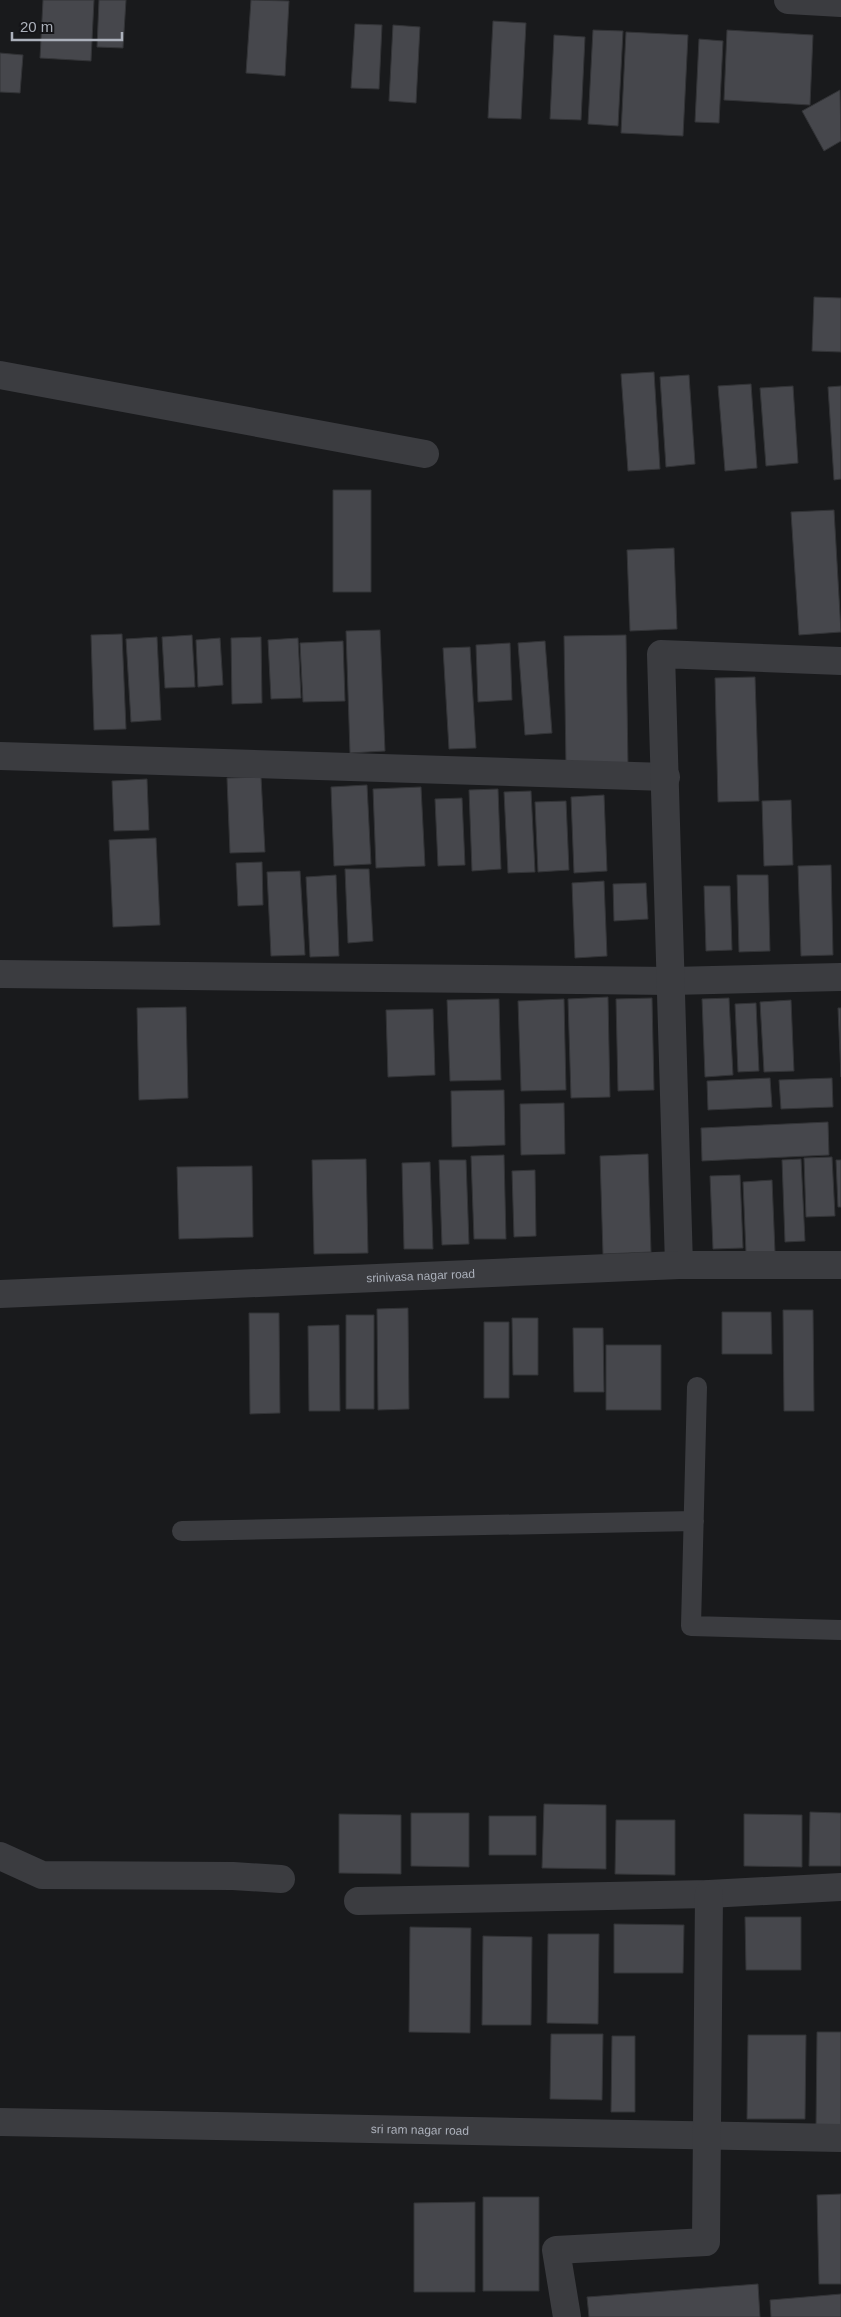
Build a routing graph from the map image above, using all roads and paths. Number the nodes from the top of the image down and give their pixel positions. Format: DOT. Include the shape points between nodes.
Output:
graph roads {
  1 [pos="788,0"];
  2 [pos="841,3"];
  3 [pos="0,376"];
  4 [pos="425,454"];
  5 [pos="841,661"];
  6 [pos="0,756"];
  7 [pos="666,777"];
  8 [pos="0,974"];
  9 [pos="841,977"];
  10 [pos="672,981"];
  11 [pos="841,1265"];
  12 [pos="679,1266"];
  13 [pos="0,1294"];
  14 [pos="697,1387"];
  15 [pos="694,1521"];
  16 [pos="182,1531"];
  17 [pos="841,1630"];
  18 [pos="0,1856"];
  19 [pos="282,1880"];
  20 [pos="841,1887"];
  21 [pos="709,1894"];
  22 [pos="358,1901"];
  23 [pos="0,2122"];
  24 [pos="708,2136"];
  25 [pos="841,2138"];
  26 [pos="567,2317"];
  1 -- 2 [label="street"];
  3 -- 4 [label="street"];
  5 -- 7 [label="street" via="661,654"];
  6 -- 7 [label="street"];
  7 -- 10 [label="street"];
  8 -- 10 [label="street"];
  9 -- 10 [label="street"];
  10 -- 12 [label="street"];
  11 -- 12 [label="street, srinivasa nagar road"];
  12 -- 13 [label="street, srinivasa nagar road"];
  14 -- 15 [label="lane"];
  15 -- 16 [label="lane"];
  15 -- 17 [label="lane" via="691,1626"];
  18 -- 19 [label="street" via="42,1875 233,1876"];
  20 -- 21 [label="street"];
  21 -- 22 [label="street"];
  21 -- 24 [label="street"];
  23 -- 24 [label="street, sri ram nagar road"];
  24 -- 25 [label="street, sri ram nagar road"];
  24 -- 26 [label="street" via="706,2242 556,2250"];
}
